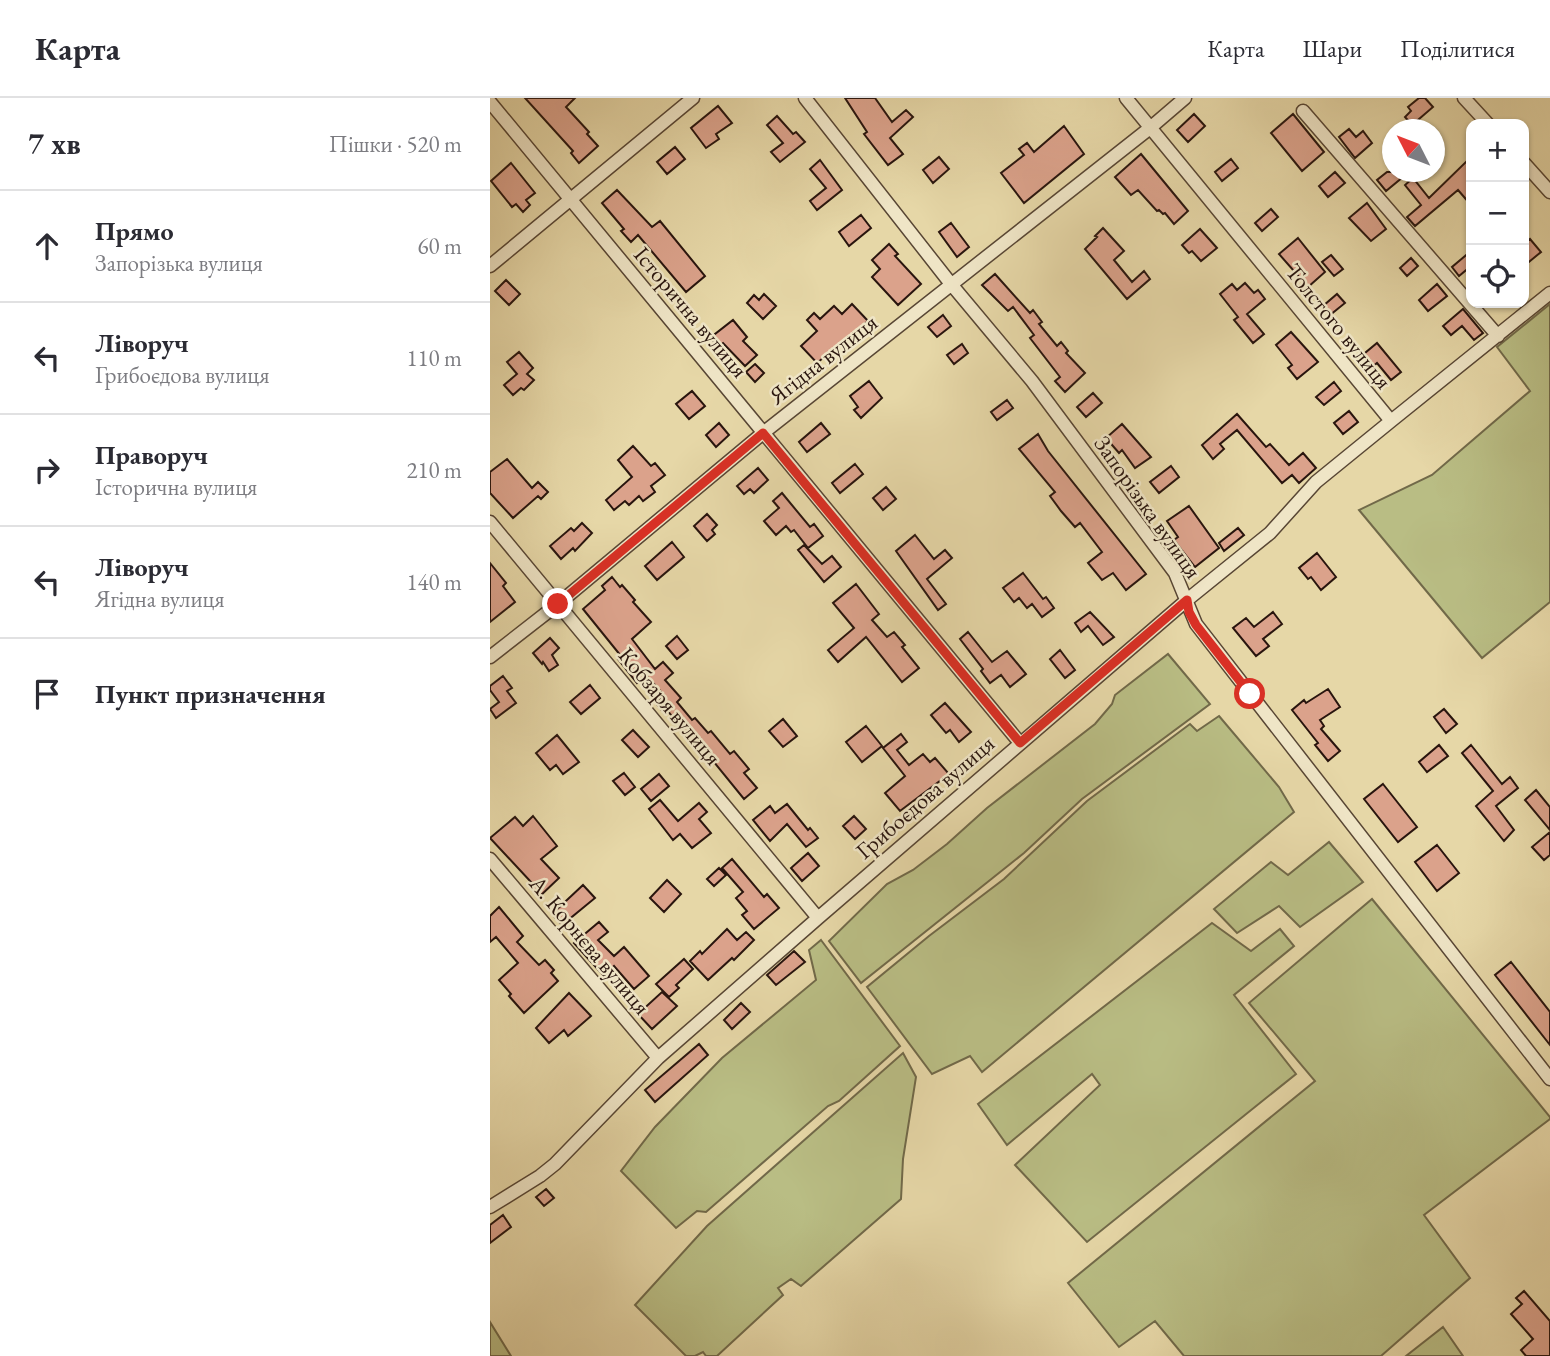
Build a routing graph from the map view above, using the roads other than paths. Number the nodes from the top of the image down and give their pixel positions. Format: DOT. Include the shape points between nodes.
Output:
graph roads {
  1 [pos="693,98"];
  2 [pos="805,98"];
  3 [pos="1126,98"];
  4 [pos="1185,98"];
  5 [pos="1464,98"];
  6 [pos="490,102"];
  7 [pos="1303,111"];
  8 [pos="1483,119"];
  9 [pos="1150,128"];
  10 [pos="1529,169"];
  11 [pos="1550,192"];
  12 [pos="572,201"];
  13 [pos="490,266"];
  14 [pos="951,284"];
  15 [pos="1550,293"];
  16 [pos="1498,336"];
  17 [pos="1391,421"];
  18 [pos="763,433"];
  19 [pos="490,522"];
  20 [pos="1187,600"];
  21 [pos="558,604"];
  22 [pos="490,657"];
  23 [pos="1020,743"];
  24 [pos="490,859"];
  25 [pos="818,918"];
  26 [pos="658,1058"];
  27 [pos="1550,1079"];
  28 [pos="490,1207"];
  1 -- 12 [label="street"];
  2 -- 14 [label="street, Запорізька вулиця"];
  3 -- 9 [label="street, Толстого вулиця"];
  4 -- 9 [label="street, Ягідна вулиця"];
  5 -- 8 [label="street"];
  6 -- 12 [label="street, Історична вулиця"];
  7 -- 16 [label="street"];
  9 -- 14 [label="street, Ягідна вулиця"];
  9 -- 17 [label="street, Толстого вулиця"];
  10 -- 11 [label="street"];
  12 -- 13 [label="street"];
  12 -- 18 [label="street, Історична вулиця"];
  14 -- 18 [label="street, Ягідна вулиця"];
  14 -- 20 [label="street, Запорізька вулиця" via="1032,381 1175,573"];
  15 -- 16 [label="street, Толстого вулиця"];
  16 -- 17 [label="street, Толстого вулиця"];
  17 -- 20 [label="street, Грибоєдова вулиця" via="1316,482 1270,533"];
  18 -- 21 [label="street, Ягідна вулиця"];
  18 -- 23 [label="street, Історична вулиця"];
  19 -- 21 [label="street, Кобзаря вулиця"];
  20 -- 23 [label="street, Грибоєдова вулиця"];
  20 -- 27 [label="street, Запорізька вулиця" via="1196,625"];
  21 -- 22 [label="street, Ягідна вулиця"];
  21 -- 25 [label="street, Кобзаря вулиця"];
  23 -- 25 [label="street, Грибоєдова вулиця"];
  24 -- 26 [label="street, А. Корнєва вулиця"];
  25 -- 26 [label="street, Грибоєдова вулиця"];
  26 -- 28 [label="street, Грибоєдова вулиця" via="555,1164"];
}
